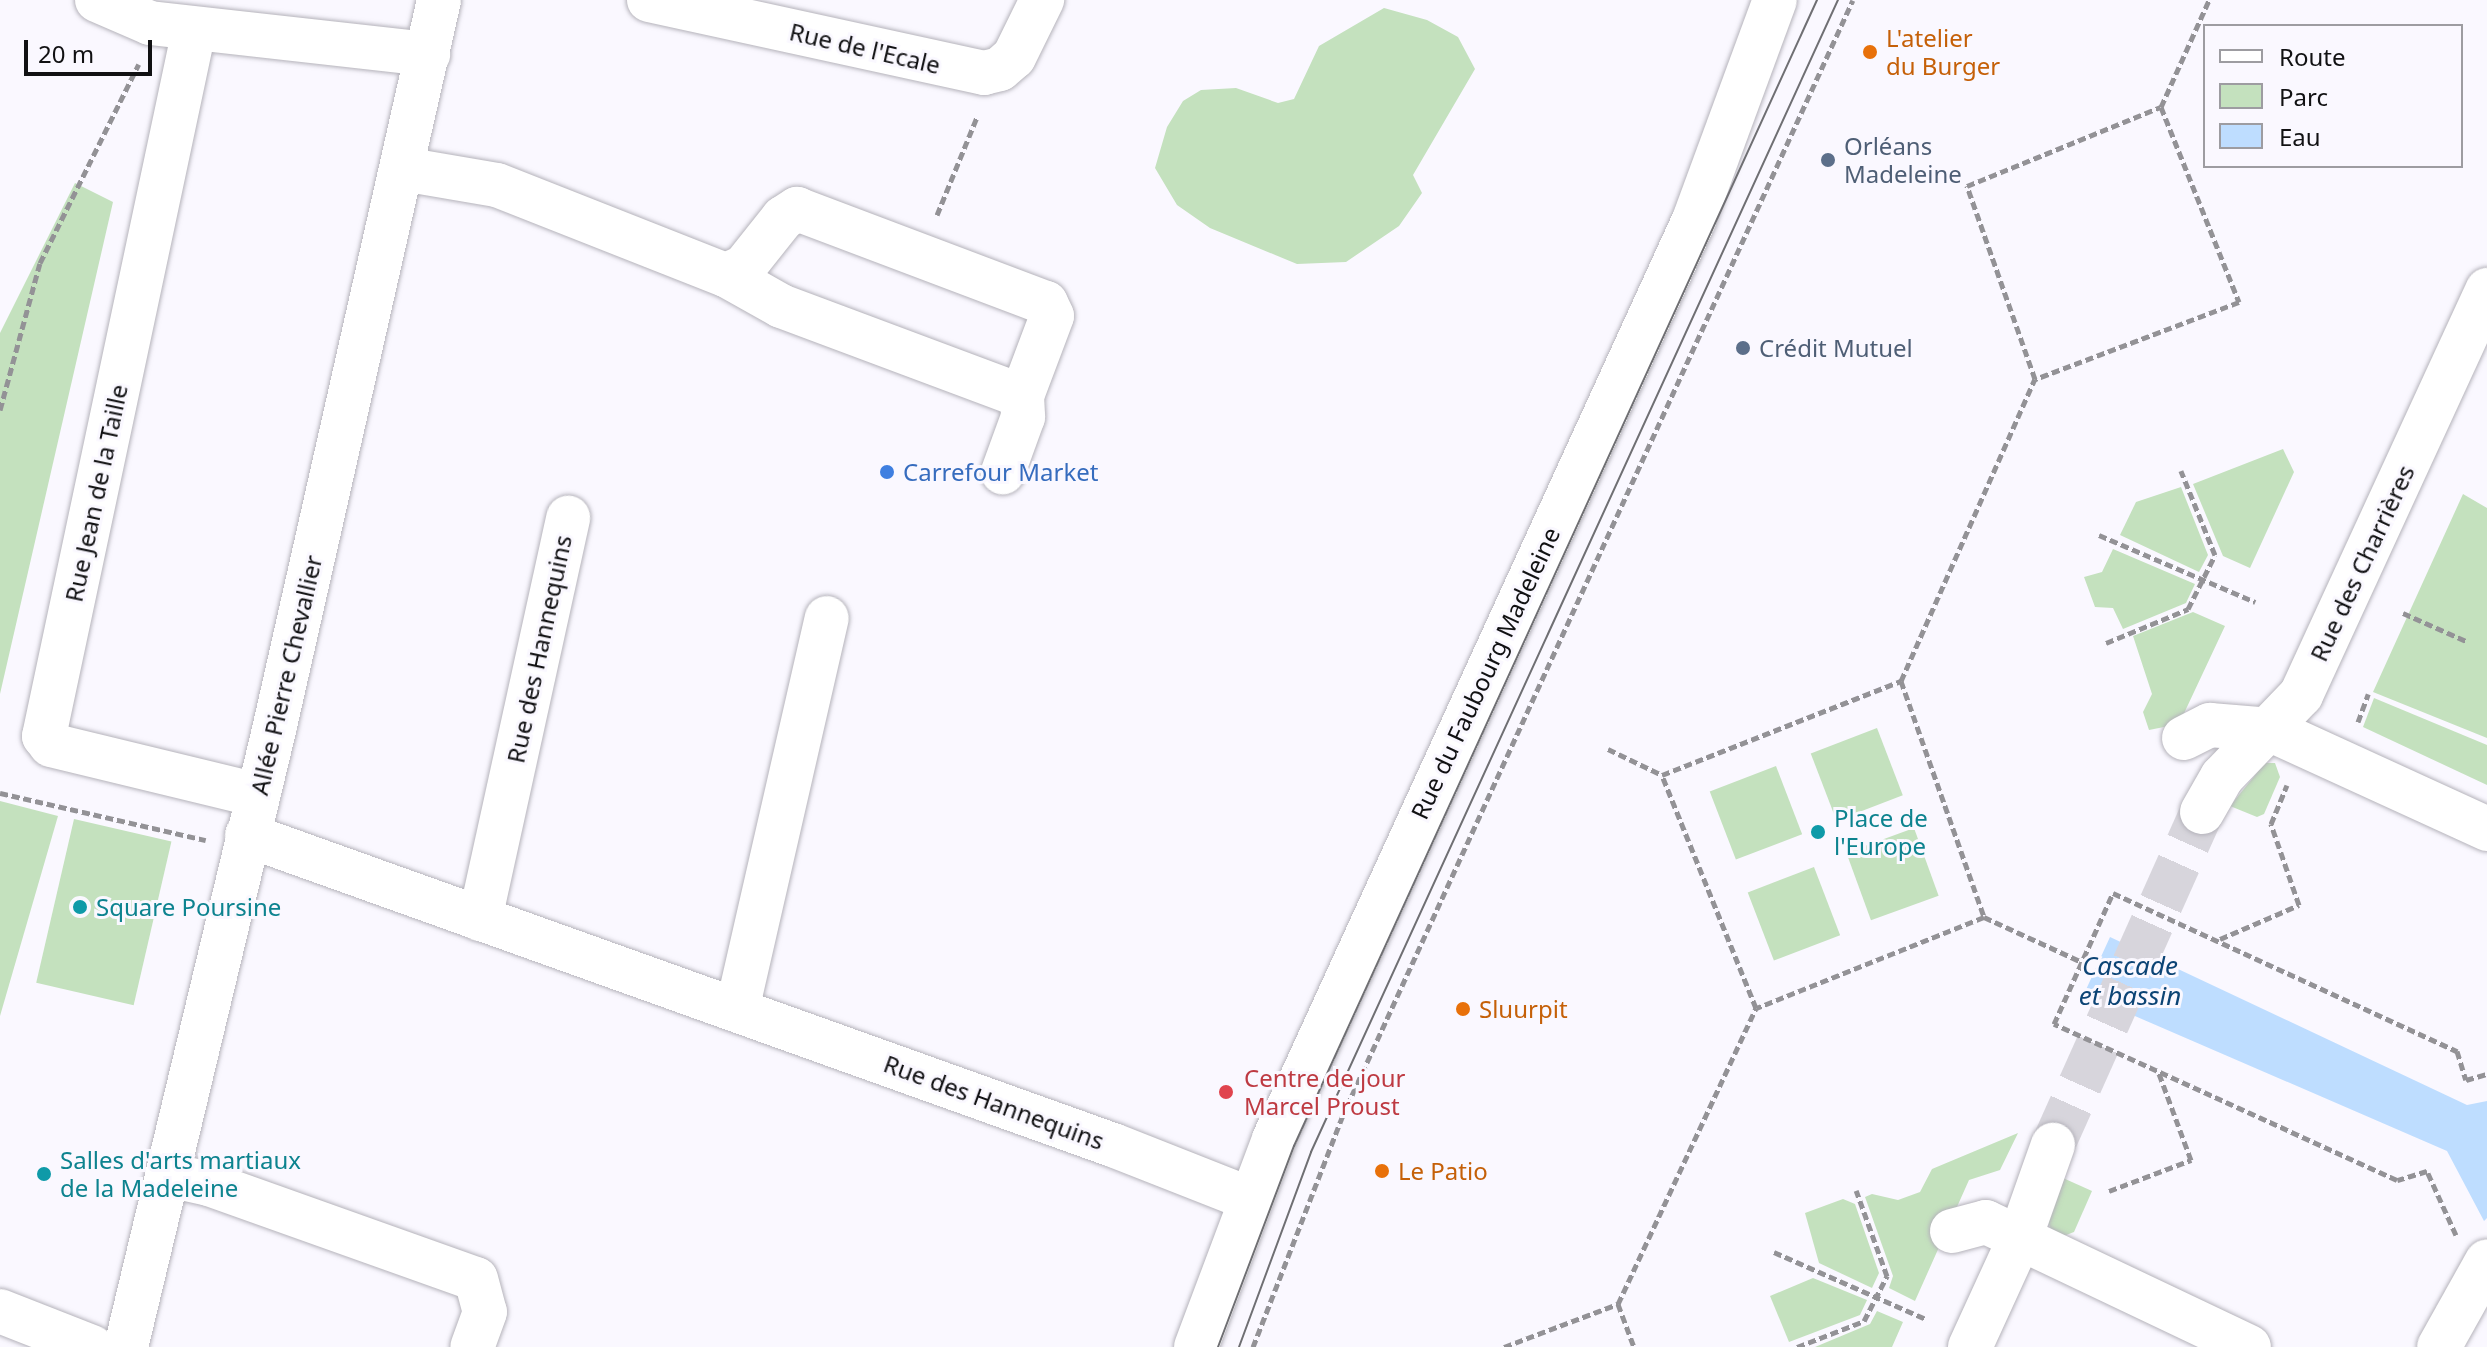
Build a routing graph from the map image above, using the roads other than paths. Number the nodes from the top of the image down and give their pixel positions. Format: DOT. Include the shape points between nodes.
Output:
graph roads {
  1 [pos="97,0"];
  2 [pos="439,0"];
  3 [pos="649,0"];
  4 [pos="1042,0"];
  5 [pos="1775,0"];
  6 [pos="194,30"];
  7 [pos="428,54"];
  8 [pos="403,169"];
  9 [pos="726,275"];
  10 [pos="2486,294"];
  11 [pos="1022,396"];
  12 [pos="1003,472"];
  13 [pos="568,518"];
  14 [pos="827,618"];
  15 [pos="2271,730"];
  16 [pos="2184,738"];
  17 [pos="2202,812"];
  18 [pos="250,827"];
  19 [pos="2487,829"];
  20 [pos="480,919"];
  21 [pos="737,1010"];
  22 [pos="2053,1145"];
  23 [pos="169,1175"];
  24 [pos="1250,1199"];
  25 [pos="1952,1231"];
  26 [pos="2020,1238"];
  27 [pos="2481,1268"];
  28 [pos="0,1311"];
  29 [pos="92,1347"];
  30 [pos="126,1347"];
  31 [pos="472,1347"];
  32 [pos="1196,1347"];
  33 [pos="1970,1347"];
  34 [pos="2249,1347"];
  35 [pos="2439,1347"];
  1 -- 6 [label="street" via="150,23"];
  2 -- 7 [label="street, Allée Pierre Chevallier"];
  3 -- 4 [label="street, Rue de l'Ecale" via="971,72 993,71 1014,57"];
  5 -- 24 [label="street, Rue du Faubourg Madeleine" via="1694,220"];
  6 -- 7 [label="street"];
  6 -- 18 [label="street, Rue Jean de la Taille" via="44,736 51,745"];
  7 -- 8 [label="street, Allée Pierre Chevallier"];
  8 -- 9 [label="street" via="497,185"];
  8 -- 18 [label="street, Allée Pierre Chevallier"];
  9 -- 11 [label="street" via="781,306"];
  9 -- 11 [label="street" via="744,267 783,218 797,209 1046,303 1052,316"];
  10 -- 15 [label="street, Rue des Charrières" via="2301,695"];
  11 -- 12 [label="street" via="1023,417"];
  13 -- 20 [label="street, Rue des Hannequins"];
  14 -- 21 [label="street"];
  15 -- 16 [label="street" via="2210,725"];
  15 -- 17 [label="street, Rue des Charrières" via="2222,777"];
  15 -- 19 [label="street"];
  18 -- 20 [label="street, Rue des Hannequins"];
  18 -- 23 [label="street, Allée Pierre Chevallier"];
  20 -- 21 [label="street, Rue des Hannequins"];
  21 -- 24 [label="street, Rue des Hannequins"];
  22 -- 26 [label="street"];
  23 -- 30 [label="street, Allée Pierre Chevallier"];
  23 -- 31 [label="street" via="209,1184 476,1279 485,1312"];
  24 -- 32 [label="street, Rue du Faubourg Madeleine"];
  25 -- 26 [label="street" via="1986,1222"];
  26 -- 33 [label="street"];
  26 -- 34 [label="street"];
  27 -- 35 [label="street"];
  28 -- 29 [label="street"];
}
